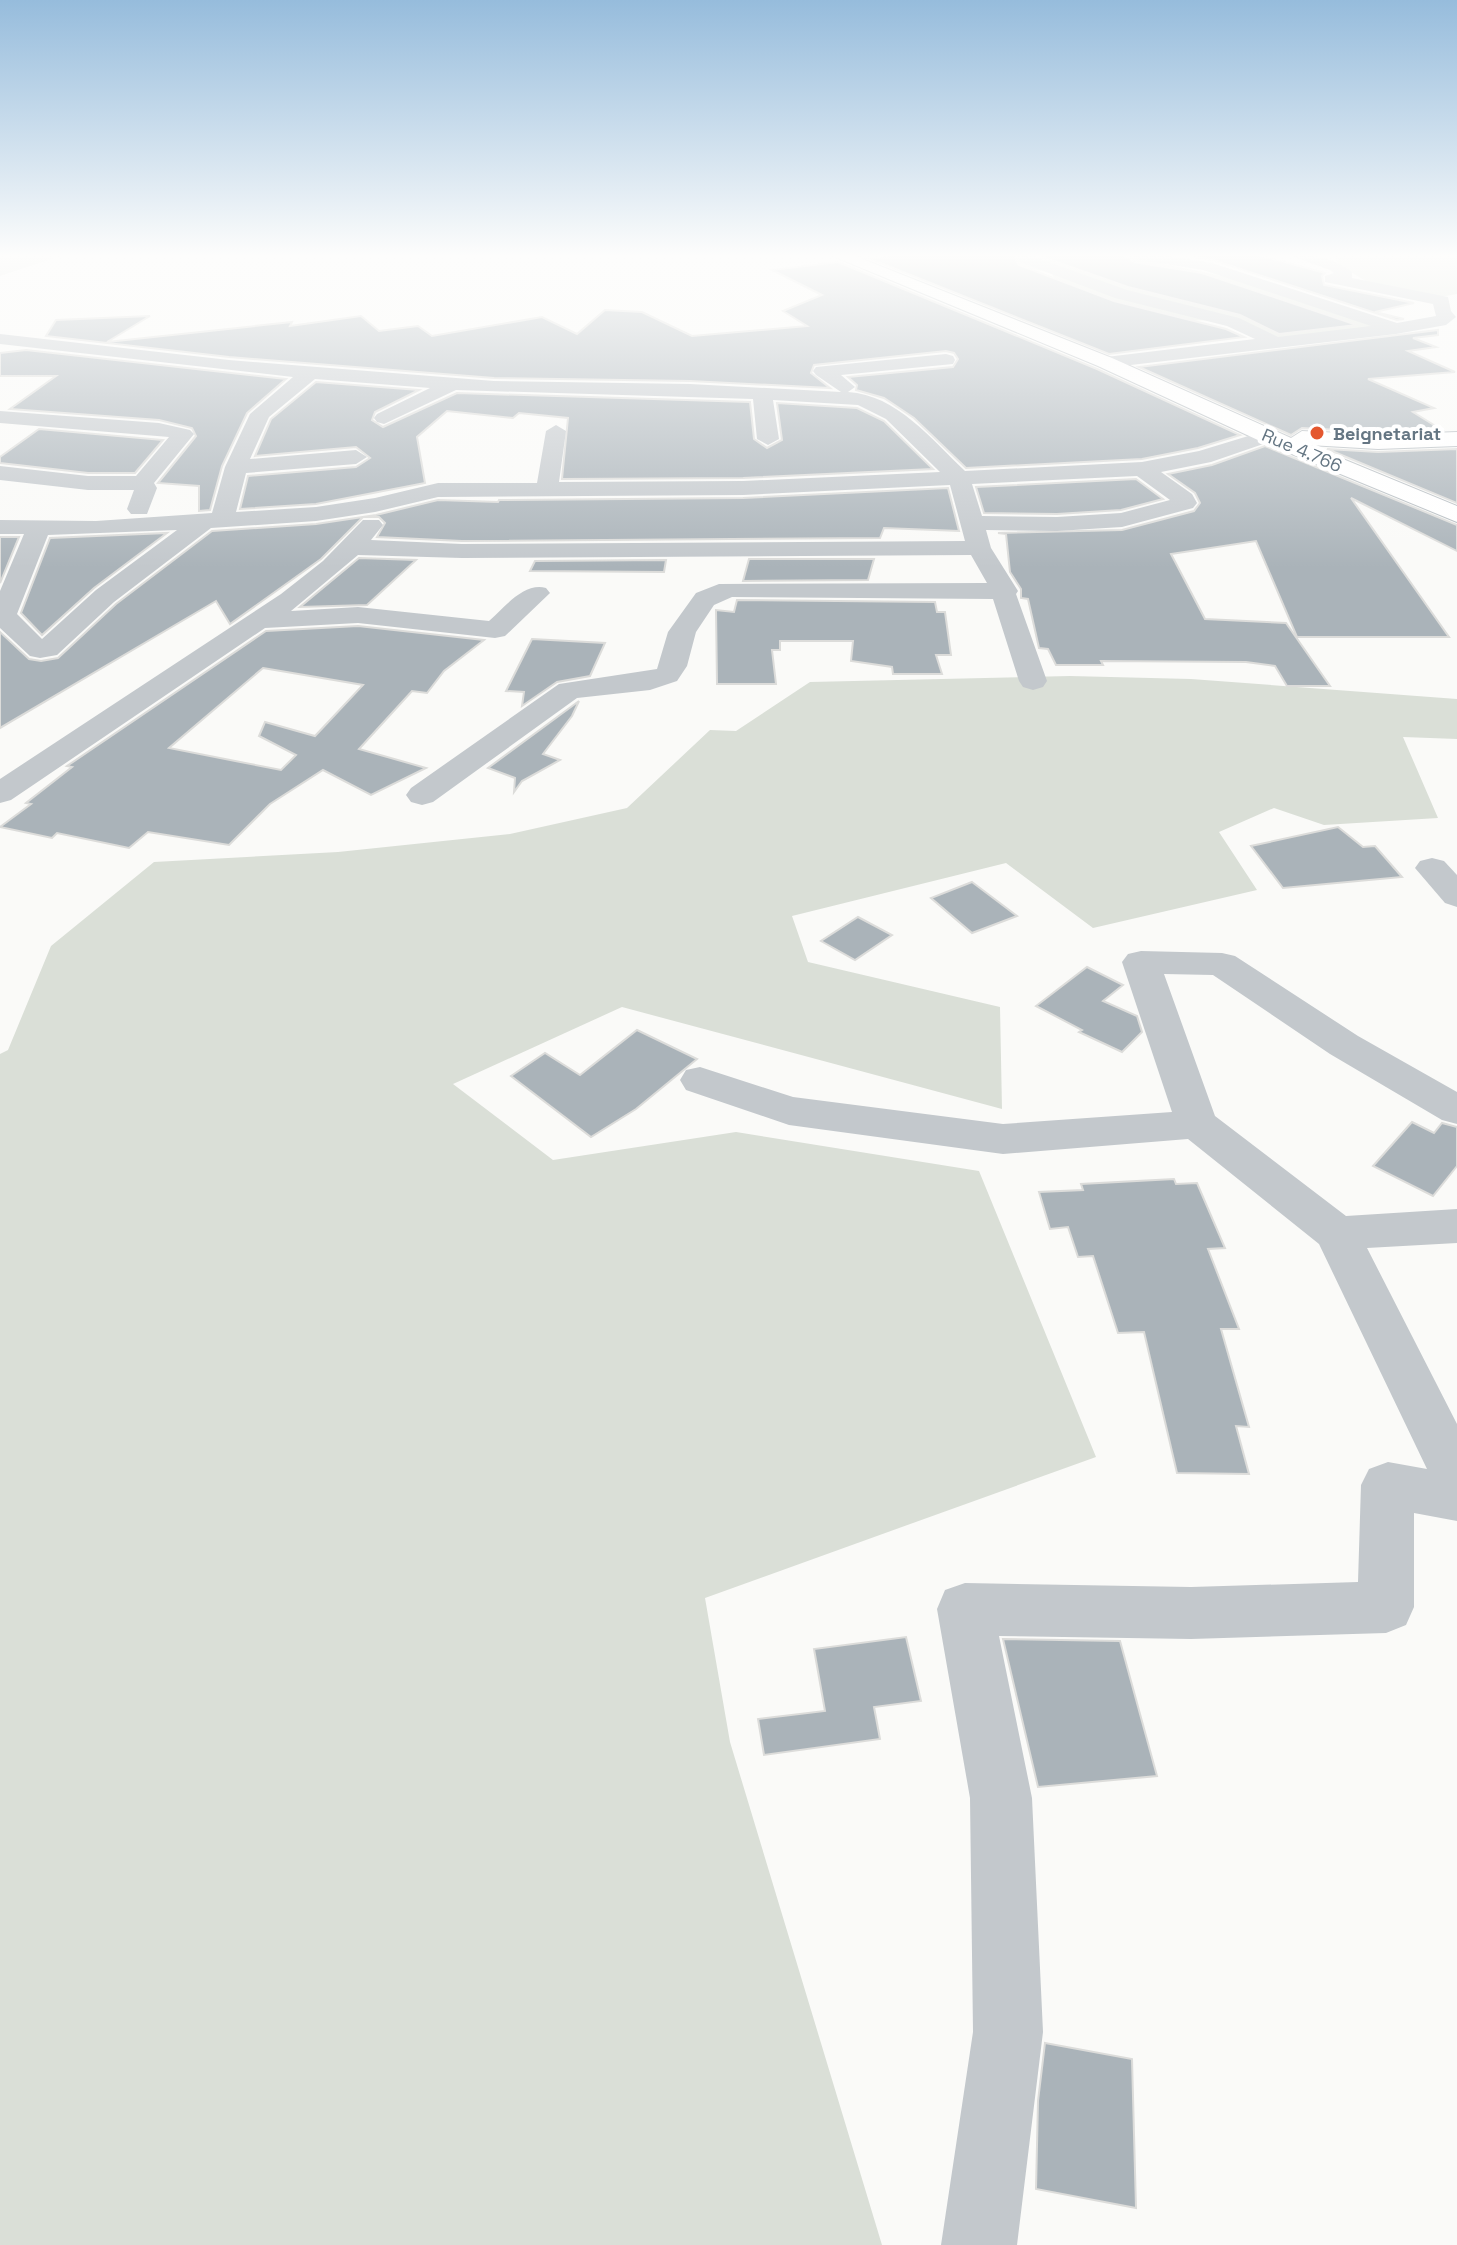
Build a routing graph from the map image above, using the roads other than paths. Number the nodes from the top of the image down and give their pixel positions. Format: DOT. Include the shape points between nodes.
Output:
graph roads {
  1 [pos="180,359"];
  2 [pos="1097,359"];
  3 [pos="1133,359"];
  4 [pos="946,360"];
  5 [pos="1105,362"];
  6 [pos="310,373"];
  7 [pos="455,383"];
  8 [pos="762,394"];
  9 [pos="862,399"];
  10 [pos="0,417"];
  11 [pos="384,418"];
  12 [pos="556,431"];
  13 [pos="1268,436"];
  14 [pos="768,439"];
  15 [pos="1457,439"];
  16 [pos="356,457"];
  17 [pos="236,467"];
  18 [pos="1142,469"];
  19 [pos="1,475"];
  20 [pos="959,478"];
  21 [pos="142,483"];
  22 [pos="547,490"];
  23 [pos="390,502"];
  24 [pos="1457,515"];
  25 [pos="212,522"];
  26 [pos="40,526"];
  27 [pos="133,526"];
  28 [pos="0,527"];
  29 [pos="976,535"];
  30 [pos="353,547"];
  31 [pos="537,593"];
  32 [pos="1006,599"];
  33 [pos="263,620"];
  34 [pos="1033,681"];
  35 [pos="0,793"];
  36 [pos="422,795"];
  37 [pos="1457,863"];
  38 [pos="1457,896"];
  39 [pos="700,1080"];
  40 [pos="1457,1110"];
  41 [pos="1197,1124"];
  42 [pos="1457,1226"];
  43 [pos="1337,1233"];
  44 [pos="1457,1477"];
  45 [pos="1457,1498"];
  46 [pos="979,2245"];
  1 -- 6 [label="street"];
  2 -- 5 [label="street, Rue 4.766"];
  3 -- 5 [label="street"];
  4 -- 9 [label="street" via="823,371"];
  5 -- 13 [label="street, Rue 4.766"];
  6 -- 7 [label="street"];
  6 -- 17 [label="street" via="260,414"];
  7 -- 8 [label="street"];
  7 -- 11 [label="street"];
  8 -- 9 [label="street"];
  8 -- 14 [label="street"];
  9 -- 20 [label="street" via="893,415"];
  10 -- 21 [label="street" via="183,434"];
  12 -- 22 [label="street"];
  13 -- 15 [label="street" via="1378,442"];
  13 -- 18 [label="street"];
  13 -- 24 [label="street, Rue 4.766"];
  16 -- 17 [label="street"];
  17 -- 25 [label="street"];
  18 -- 20 [label="street"];
  18 -- 29 [label="street" via="1185,503 1122,520"];
  19 -- 21 [label="street"];
  20 -- 22 [label="street"];
  20 -- 29 [label="street"];
  21 -- 27 [label="street" via="146,488"];
  22 -- 23 [label="street" via="438,490"];
  23 -- 25 [label="street"];
  23 -- 30 [label="street"];
  25 -- 26 [label="street" via="105,596 40,650 3,615"];
  25 -- 27 [label="street"];
  26 -- 27 [label="street"];
  26 -- 28 [label="street"];
  29 -- 30 [label="street" via="462,551"];
  29 -- 36 [label="street" via="1005,591 714,593 682,632 667,675 569,690"];
  30 -- 33 [label="street"];
  31 -- 33 [label="street" via="495,630 358,615"];
  32 -- 34 [label="street"];
  33 -- 35 [label="street"];
  37 -- 38 [label="street" via="1432,868"];
  39 -- 41 [label="street" via="789,1111 1003,1139"];
  40 -- 41 [label="street" via="1344,1045 1222,964 1141,962"];
  41 -- 43 [label="street"];
  42 -- 43 [label="street"];
  43 -- 44 [label="street"];
  45 -- 46 [label="street" via="1388,1485 1386,1607 1191,1613 965,1609 1001,1798 1008,2032"];
}
